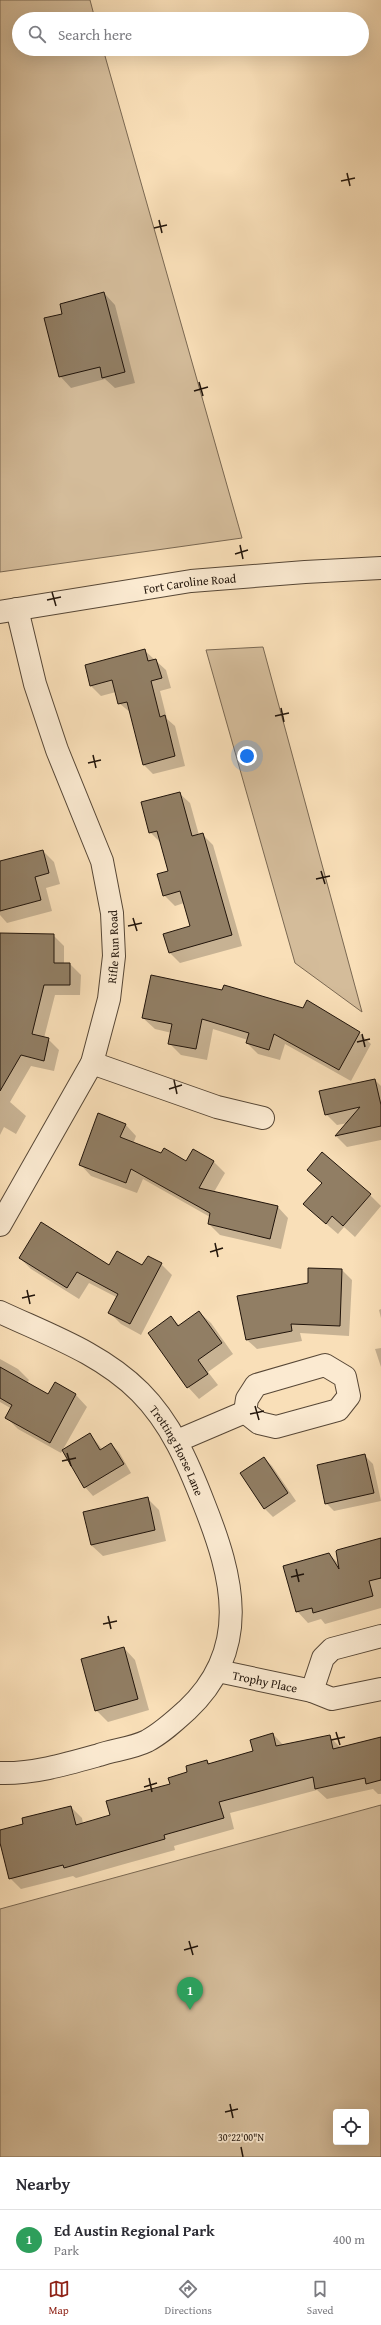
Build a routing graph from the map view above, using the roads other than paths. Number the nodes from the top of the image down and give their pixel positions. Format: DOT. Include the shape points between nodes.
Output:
graph roads {
  1 [pos="381,568"];
  2 [pos="8,610"];
  3 [pos="92,1063"];
  4 [pos="264,1118"];
  5 [pos="0,1225"];
  6 [pos="0,1312"];
  7 [pos="245,1412"];
  8 [pos="177,1441"];
  9 [pos="381,1636"];
  10 [pos="218,1671"];
  11 [pos="381,1689"];
  12 [pos="312,1691"];
  13 [pos="0,1773"];
  1 -- 2 [label="street, Fort Caroline Road" via="190,581"];
  2 -- 3 [label="street, Rifle Run Road" via="57,750 102,861 112,913 114,956 109,999"];
  3 -- 4 [label="street" via="217,1107"];
  3 -- 5 [label="street, Rifle Run Road"];
  6 -- 8 [label="street, Trotting Horse Lane" via="97,1357 140,1392"];
  7 -- 8 [label="street"];
  8 -- 10 [label="street, Trotting Horse Lane" via="218,1539 228,1578 231,1613 228,1647"];
  9 -- 12 [label="street, Trophy Place" via="332,1649 323,1658"];
  10 -- 12 [label="street, Trophy Place"];
  10 -- 13 [label="street, Trotting Horse Lane" via="208,1688 191,1706 172,1724 147,1741 36,1770"];
  11 -- 12 [label="street, Trophy Place" via="332,1699"];
}
